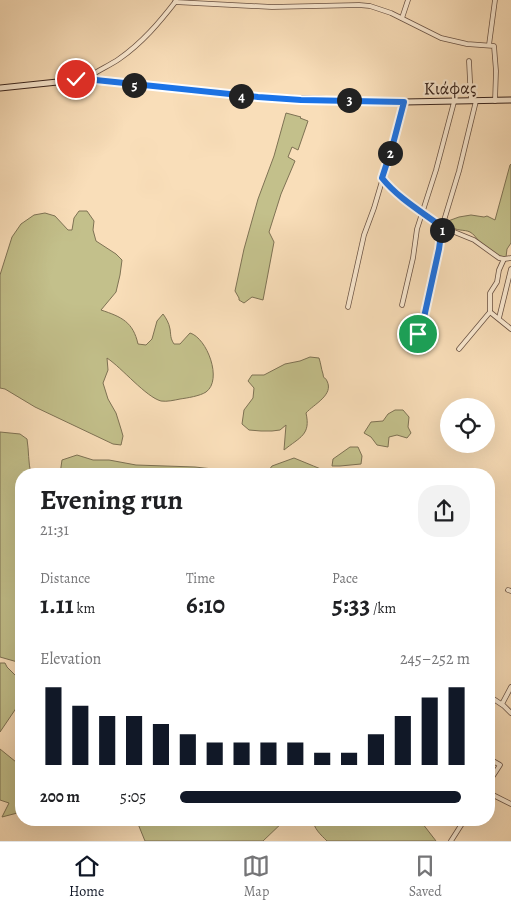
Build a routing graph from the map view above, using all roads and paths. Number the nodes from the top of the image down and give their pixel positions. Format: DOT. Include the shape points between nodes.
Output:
graph roads {
  1 [pos="338,0"];
  2 [pos="408,0"];
  3 [pos="495,0"];
  4 [pos="176,1"];
  5 [pos="338,6"];
  6 [pos="402,18"];
  7 [pos="489,46"];
  8 [pos="469,61"];
  9 [pos="86,79"];
  10 [pos="0,88"];
  11 [pos="511,100"];
  12 [pos="474,101"];
  13 [pos="495,101"];
  14 [pos="404,102"];
  15 [pos="454,102"];
  16 [pos="382,178"];
  17 [pos="422,213"];
  18 [pos="442,227"];
  19 [pos="511,258"];
  20 [pos="504,259"];
  21 [pos="511,269"];
  22 [pos="402,305"];
  23 [pos="348,307"];
  24 [pos="490,312"];
  25 [pos="499,318"];
  26 [pos="511,329"];
  27 [pos="410,331"];
  28 [pos="459,349"];
  29 [pos="511,687"];
  30 [pos="495,700"];
  31 [pos="502,704"];
  32 [pos="511,713"];
  33 [pos="495,762"];
  34 [pos="495,773"];
  35 [pos="495,797"];
  36 [pos="511,804"];
  37 [pos="461,826"];
  38 [pos="451,841"];
  1 -- 5 [label="street"];
  2 -- 6 [label="street"];
  3 -- 7 [label="street"];
  4 -- 5 [label="street" via="272,7"];
  4 -- 9 [label="street" via="132,49"];
  5 -- 6 [label="street" via="370,6"];
  6 -- 7 [label="street" via="441,38"];
  7 -- 13 [label="street" via="495,48"];
  8 -- 12 [label="street"];
  9 -- 10 [label="street, Κιάφας"];
  9 -- 14 [label="street, Κιάφας" via="301,100"];
  11 -- 13 [label="street, Κιάφας"];
  12 -- 13 [label="street, Κιάφας"];
  12 -- 15 [label="street, Κιάφας"];
  12 -- 18 [label="street" via="474,116"];
  14 -- 15 [label="street, Κιάφας"];
  14 -- 16 [label="street"];
  15 -- 17 [label="street"];
  16 -- 17 [label="street"];
  16 -- 23 [label="street" via="362,242"];
  17 -- 18 [label="street"];
  17 -- 22 [label="street"];
  18 -- 20 [label="street" via="474,240"];
  18 -- 27 [label="street" via="421,331 418,334"];
  19 -- 20 [label="street"];
  20 -- 24 [label="street" via="490,294"];
  21 -- 25 [label="street"];
  24 -- 25 [label="street"];
  24 -- 28 [label="street"];
  25 -- 26 [label="street"];
  29 -- 31 [label="street"];
  30 -- 31 [label="street"];
  31 -- 32 [label="street"];
  33 -- 34 [label="street" via="500,765"];
  35 -- 36 [label="street"];
  37 -- 38 [label="street"];
}
